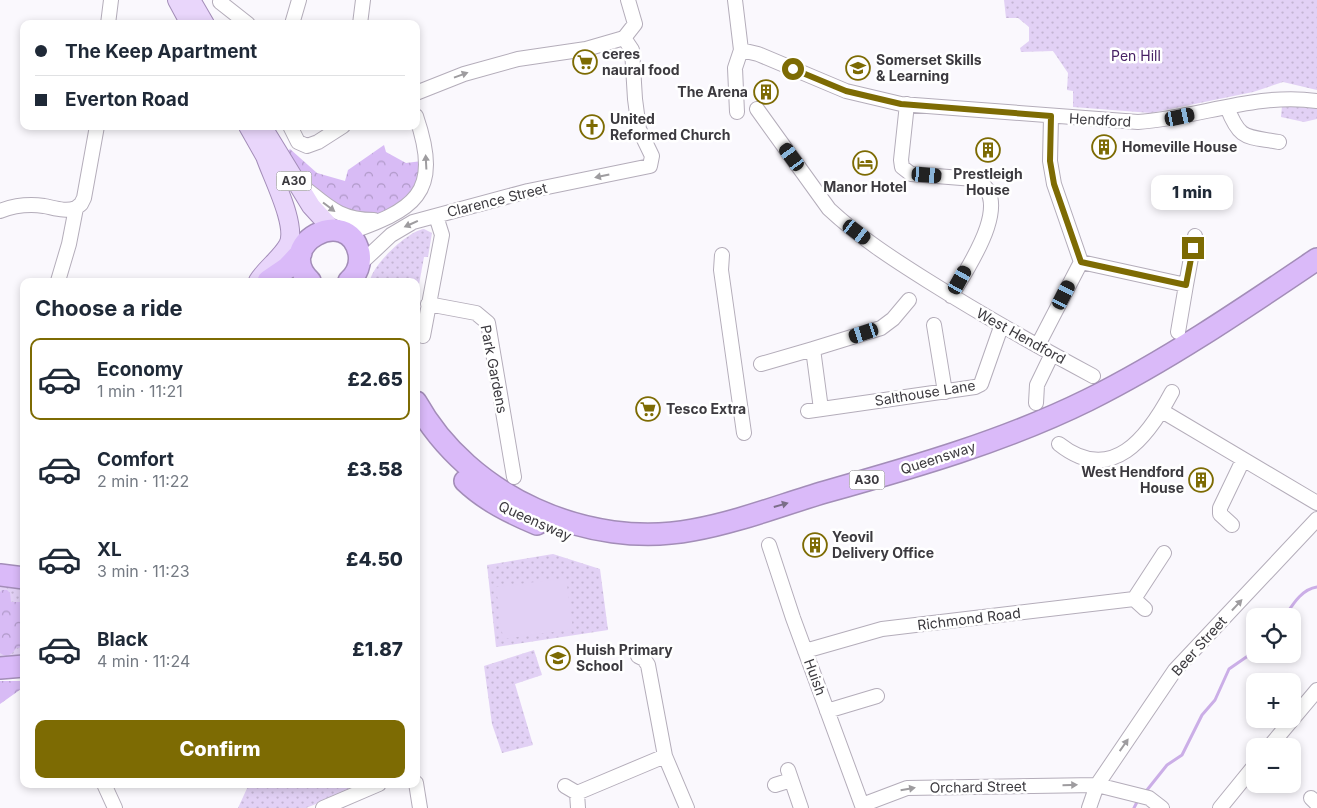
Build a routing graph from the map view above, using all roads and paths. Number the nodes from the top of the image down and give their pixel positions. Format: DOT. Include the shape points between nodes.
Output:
graph roads {
  1 [pos="111,0"];
  2 [pos="177,0"];
  3 [pos="191,0"];
  4 [pos="299,0"];
  5 [pos="363,0"];
  6 [pos="628,0"];
  7 [pos="736,0"];
  8 [pos="220,2"];
  9 [pos="108,20"];
  10 [pos="188,20"];
  11 [pos="203,20"];
  12 [pos="243,20"];
  13 [pos="293,20"];
  14 [pos="360,20"];
  15 [pos="624,38"];
  16 [pos="741,50"];
  17 [pos="420,91"];
  18 [pos="1317,100"];
  19 [pos="907,104"];
  20 [pos="1227,107"];
  21 [pos="757,109"];
  22 [pos="737,112"];
  23 [pos="1051,116"];
  24 [pos="420,128"];
  25 [pos="96,130"];
  26 [pos="250,130"];
  27 [pos="264,130"];
  28 [pos="292,130"];
  29 [pos="337,130"];
  30 [pos="1279,142"];
  31 [pos="265,156"];
  32 [pos="291,177"];
  33 [pos="76,208"];
  34 [pos="0,211"];
  35 [pos="436,216"];
  36 [pos="382,220"];
  37 [pos="339,232"];
  38 [pos="1195,236"];
  39 [pos="302,249"];
  40 [pos="722,255"];
  41 [pos="1317,259"];
  42 [pos="1081,262"];
  43 [pos="356,275"];
  44 [pos="1317,276"];
  45 [pos="59,278"];
  46 [pos="261,278"];
  47 [pos="273,278"];
  48 [pos="308,278"];
  49 [pos="1186,285"];
  50 [pos="952,296"];
  51 [pos="909,300"];
  52 [pos="428,304"];
  53 [pos="934,325"];
  54 [pos="1002,326"];
  55 [pos="1178,332"];
  56 [pos="423,336"];
  57 [pos="1038,345"];
  58 [pos="813,349"];
  59 [pos="1052,354"];
  60 [pos="761,364"];
  61 [pos="1094,376"];
  62 [pos="945,392"];
  63 [pos="1172,392"];
  64 [pos="1036,403"];
  65 [pos="420,408"];
  66 [pos="1162,411"];
  67 [pos="420,429"];
  68 [pos="744,433"];
  69 [pos="1058,444"];
  70 [pos="1244,460"];
  71 [pos="514,477"];
  72 [pos="1317,503"];
  73 [pos="1317,519"];
  74 [pos="1232,525"];
  75 [pos="769,545"];
  76 [pos="1164,553"];
  77 [pos="1134,599"];
  78 [pos="1144,609"];
  79 [pos="805,651"];
  80 [pos="638,656"];
  81 [pos="20,667"];
  82 [pos="0,668"];
  83 [pos="1317,690"];
  84 [pos="877,696"];
  85 [pos="827,711"];
  86 [pos="1277,738"];
  87 [pos="665,756"];
  88 [pos="1246,776"];
  89 [pos="775,785"];
  90 [pos="1096,785"];
  91 [pos="106,788"];
  92 [pos="370,788"];
  93 [pos="417,788"];
  94 [pos="863,806"];
  95 [pos="115,808"];
  96 [pos="323,808"];
  97 [pos="420,808"];
  98 [pos="578,808"];
  99 [pos="687,808"];
  100 [pos="801,808"];
  101 [pos="1089,808"];
  102 [pos="1162,808"];
  103 [pos="1220,808"];
  1 -- 9 [label="street"];
  2 -- 10 [label="main road"];
  3 -- 11 [label="main road"];
  4 -- 13 [label="street"];
  5 -- 14 [label="street"];
  6 -- 15 [label="street" via="634,24"];
  7 -- 16 [label="street"];
  8 -- 12 [label="street"];
  17 -- 15 [label="street, one-way" via="518,58 586,49"];
  15 -- 35 [label="street, Clarence Street, one-way" via="632,50 639,129 652,156 650,166 528,191"];
  16 -- 19 [label="street, Hendford" via="846,91"];
  16 -- 22 [label="street" via="735,68"];
  18 -- 20 [label="street, Hendford" via="1294,97"];
  19 -- 23 [label="street, Hendford"];
  19 -- 50 [label="street" via="901,160 906,171 974,179 980,181 988,196 991,209 987,232"];
  20 -- 23 [label="street, Hendford" via="1138,122"];
  20 -- 30 [label="street" via="1235,129 1243,136"];
  21 -- 50 [label="street, West Hendford" via="839,223"];
  23 -- 42 [label="street" via="1050,161 1054,184"];
  36 -- 24 [label="street, one-way" via="407,207 424,181 427,166"];
  25 -- 33 [label="street" via="84,198"];
  26 -- 31 [label="main road, A30"];
  27 -- 32 [label="main road, A30"];
  28 -- 29 [label="street" via="298,142 307,146"];
  31 -- 39 [label="main road, A30" via="300,219"];
  31 -- 46 [label="main road" via="291,232 287,247"];
  32 -- 36 [label="street, one-way" via="337,214 354,219"];
  32 -- 37 [label="main road, A30" via="319,217"];
  33 -- 34 [label="street" via="64,210 33,206"];
  33 -- 45 [label="street"];
  35 -- 43 [label="street, Clarence Street, one-way" via="402,228"];
  35 -- 52 [label="street" via="442,235"];
  36 -- 37 [label="street"];
  37 -- 39 [label="highway" via="313,235"];
  37 -- 43 [label="highway" via="357,247"];
  38 -- 49 [label="street"];
  39 -- 47 [label="highway" via="288,268"];
  39 -- 48 [label="highway" via="301,266"];
  40 -- 68 [label="street" via="721,270"];
  65 -- 41 [label="highway, Queensway / A30, one-way" via="435,430 472,468 527,506 558,520 604,531 638,534 693,530 906,469 972,448 1053,416 1130,378"];
  42 -- 49 [label="street"];
  42 -- 57 [label="street"];
  44 -- 67 [label="highway, Queensway / A30" via="1182,363 1058,429 977,461 696,543 633,548 600,545 569,537 511,513 465,481"];
  49 -- 55 [label="street"];
  50 -- 54 [label="street, West Hendford"];
  51 -- 58 [label="street" via="881,328"];
  52 -- 56 [label="street"];
  52 -- 71 [label="street, Park Gardens" via="476,312 488,323"];
  53 -- 62 [label="street"];
  54 -- 57 [label="street, West Hendford"];
  54 -- 62 [label="street, Salthouse Lane" via="982,384"];
  57 -- 59 [label="street, West Hendford"];
  58 -- 60 [label="street"];
  58 -- 62 [label="street, Salthouse Lane" via="814,410"];
  59 -- 61 [label="street, West Hendford"];
  59 -- 64 [label="street" via="1037,385"];
  63 -- 66 [label="street"];
  66 -- 69 [label="street" via="1136,444 1110,458 1094,460 1079,457"];
  66 -- 70 [label="street"];
  70 -- 72 [label="street"];
  70 -- 74 [label="street" via="1220,508 1220,514"];
  90 -- 73 [label="street, Beer Street, one-way" via="1175,670"];
  75 -- 79 [label="street, Huish"];
  76 -- 77 [label="street"];
  77 -- 78 [label="street"];
  77 -- 79 [label="street, Richmond Road" via="882,629"];
  79 -- 85 [label="street, Huish"];
  80 -- 87 [label="street" via="648,665"];
  81 -- 82 [label="highway"];
  83 -- 86 [label="street"];
  84 -- 85 [label="street"];
  85 -- 94 [label="street, Huish"];
  87 -- 98 [label="street" via="571,790"];
  87 -- 99 [label="street"];
  88 -- 103 [label="street"];
  89 -- 100 [label="street" via="790,775"];
  94 -- 90 [label="street, Orchard Street, one-way" via="908,788"];
  90 -- 101 [label="street, Beer Street"];
  90 -- 102 [label="street, Orchard Street" via="1148,798"];
  91 -- 95 [label="street"];
  92 -- 96 [label="street"];
  93 -- 97 [label="street"];
}
